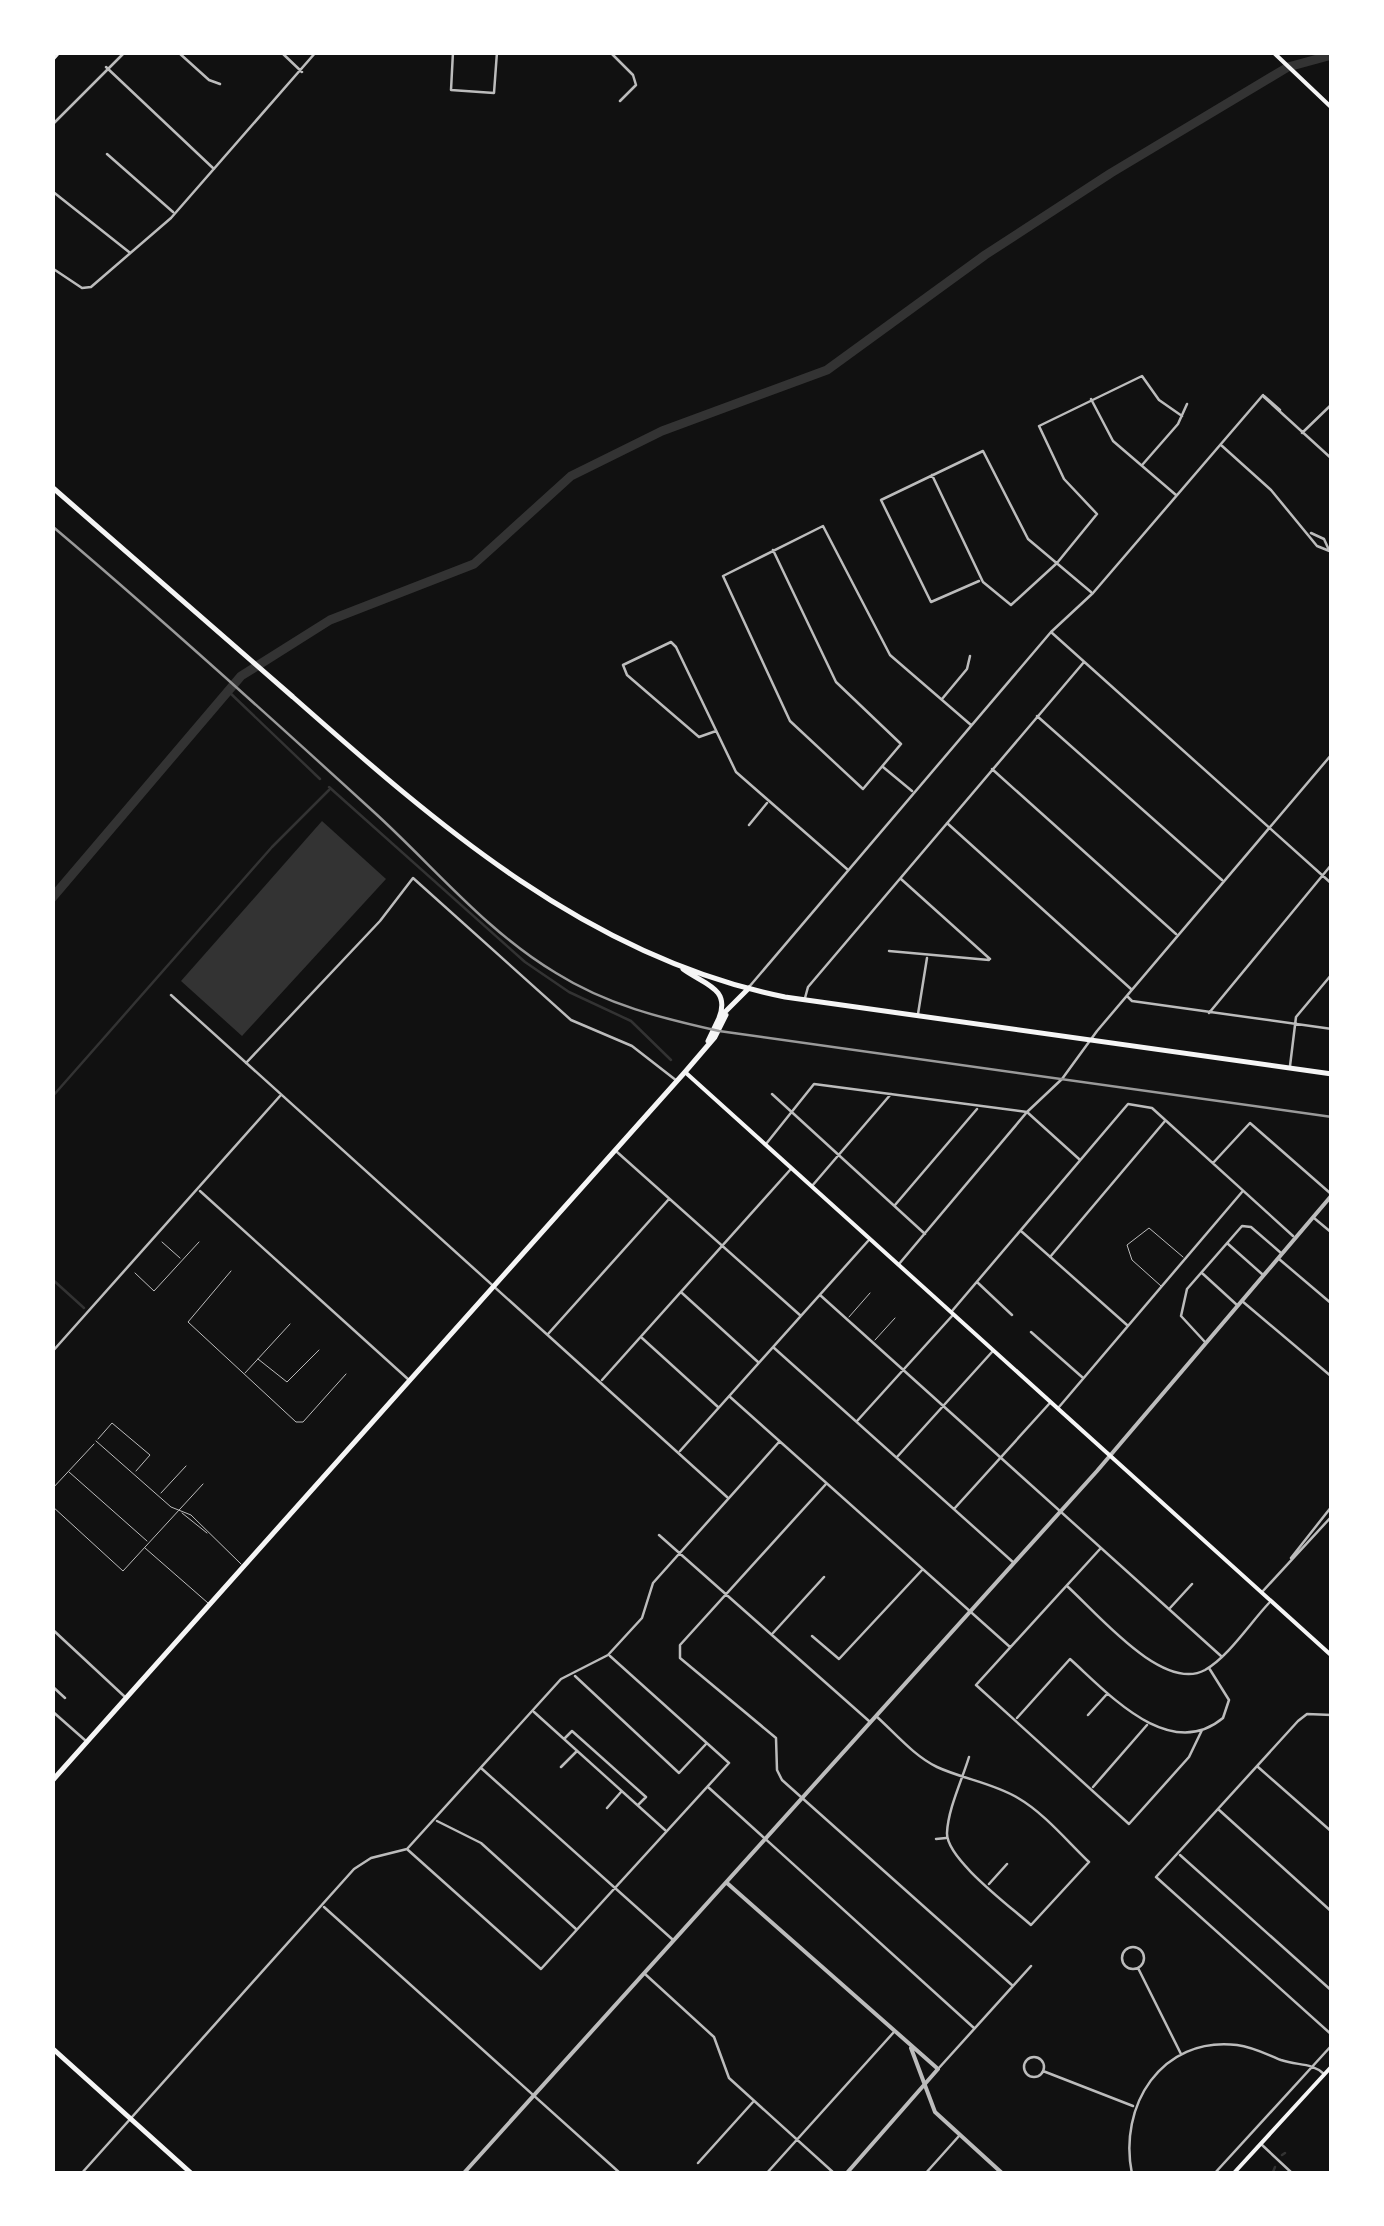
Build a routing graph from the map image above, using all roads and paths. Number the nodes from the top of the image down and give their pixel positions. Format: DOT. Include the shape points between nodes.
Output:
graph roads {
  1 [pos="60,52"];
  2 [pos="125,52"];
  3 [pos="178,52"];
  4 [pos="281,52"];
  5 [pos="316,52"];
  6 [pos="452,52"];
  7 [pos="497,52"];
  8 [pos="610,52"];
  9 [pos="1273,52"];
  10 [pos="52,60"];
  11 [pos="106,67"];
  12 [pos="303,72"];
  13 [pos="220,84"];
  14 [pos="620,101"];
  15 [pos="1332,108"];
  16 [pos="52,111"];
  17 [pos="60,118"];
  18 [pos="52,125"];
  19 [pos="107,154"];
  20 [pos="214,170"];
  21 [pos="52,191"];
  22 [pos="175,214"];
  23 [pos="131,253"];
  24 [pos="52,268"];
  25 [pos="1090,398"];
  26 [pos="1331,403"];
  27 [pos="1187,404"];
  28 [pos="1182,416"];
  29 [pos="1302,433"];
  30 [pos="1220,444"];
  31 [pos="1332,459"];
  32 [pos="1142,466"];
  33 [pos="932,474"];
  34 [pos="52,487"];
  35 [pos="1176,495"];
  36 [pos="1309,532"];
  37 [pos="773,550"];
  38 [pos="1330,551"];
  39 [pos="1057,563"];
  40 [pos="982,579"];
  41 [pos="1092,593"];
  42 [pos="1051,632"];
  43 [pos="970,656"];
  44 [pos="1084,662"];
  45 [pos="942,700"];
  46 [pos="1037,716"];
  47 [pos="971,725"];
  48 [pos="716,731"];
  49 [pos="1332,754"];
  50 [pos="882,766"];
  51 [pos="992,769"];
  52 [pos="914,793"];
  53 [pos="768,802"];
  54 [pos="946,823"];
  55 [pos="749,825"];
  56 [pos="1269,828"];
  57 [pos="1332,864"];
  58 [pos="848,870"];
  59 [pos="1322,875"];
  60 [pos="900,878"];
  61 [pos="1223,882"];
  62 [pos="1332,884"];
  63 [pos="1177,935"];
  64 [pos="889,951"];
  65 [pos="928,956"];
  66 [pos="677,964"];
  67 [pos="1332,974"];
  68 [pos="749,988"];
  69 [pos="1132,990"];
  70 [pos="171,995"];
  71 [pos="1126,996"];
  72 [pos="805,999"];
  73 [pos="1209,1012"];
  74 [pos="918,1016"];
  75 [pos="722,1017"];
  76 [pos="1294,1024"];
  77 [pos="1332,1029"];
  78 [pos="1090,1040"];
  79 [pos="245,1064"];
  80 [pos="1290,1068"];
  81 [pos="686,1072"];
  82 [pos="1332,1074"];
  83 [pos="677,1081"];
  84 [pos="772,1094"];
  85 [pos="891,1094"];
  86 [pos="280,1096"];
  87 [pos="979,1106"];
  88 [pos="790,1112"];
  89 [pos="1027,1112"];
  90 [pos="1166,1121"];
  91 [pos="764,1145"];
  92 [pos="616,1151"];
  93 [pos="838,1156"];
  94 [pos="1080,1160"];
  95 [pos="1212,1163"];
  96 [pos="791,1169"];
  97 [pos="812,1188"];
  98 [pos="198,1189"];
  99 [pos="1243,1191"];
  100 [pos="1332,1195"];
  101 [pos="670,1199"];
  102 [pos="894,1206"];
  103 [pos="1313,1217"];
  104 [pos="1021,1231"];
  105 [pos="1332,1232"];
  106 [pos="925,1234"];
  107 [pos="1295,1238"];
  108 [pos="869,1240"];
  109 [pos="162,1242"];
  110 [pos="199,1242"];
  111 [pos="1227,1243"];
  112 [pos="722,1246"];
  113 [pos="1050,1256"];
  114 [pos="1280,1256"];
  115 [pos="182,1260"];
  116 [pos="1185,1260"];
  117 [pos="898,1266"];
  118 [pos="232,1271"];
  119 [pos="1201,1272"];
  120 [pos="134,1273"];
  121 [pos="1264,1275"];
  122 [pos="977,1282"];
  123 [pos="494,1287"];
  124 [pos="1162,1287"];
  125 [pos="681,1292"];
  126 [pos="870,1293"];
  127 [pos="820,1295"];
  128 [pos="1240,1303"];
  129 [pos="1332,1304"];
  130 [pos="952,1314"];
  131 [pos="1012,1314"];
  132 [pos="801,1316"];
  133 [pos="894,1318"];
  134 [pos="847,1320"];
  135 [pos="290,1324"];
  136 [pos="1128,1326"];
  137 [pos="1031,1332"];
  138 [pos="547,1335"];
  139 [pos="641,1337"];
  140 [pos="873,1343"];
  141 [pos="1206,1343"];
  142 [pos="773,1347"];
  143 [pos="319,1350"];
  144 [pos="993,1350"];
  145 [pos="52,1352"];
  146 [pos="258,1360"];
  147 [pos="759,1363"];
  148 [pos="903,1370"];
  149 [pos="244,1374"];
  150 [pos="346,1374"];
  151 [pos="1332,1377"];
  152 [pos="1084,1378"];
  153 [pos="410,1380"];
  154 [pos="600,1383"];
  155 [pos="729,1396"];
  156 [pos="1050,1403"];
  157 [pos="942,1405"];
  158 [pos="719,1408"];
  159 [pos="1057,1409"];
  160 [pos="856,1422"];
  161 [pos="96,1441"];
  162 [pos="779,1442"];
  163 [pos="678,1453"];
  164 [pos="1110,1456"];
  165 [pos="896,1458"];
  166 [pos="1001,1458"];
  167 [pos="186,1466"];
  168 [pos="68,1472"];
  169 [pos="134,1474"];
  170 [pos="203,1484"];
  171 [pos="826,1484"];
  172 [pos="52,1489"];
  173 [pos="158,1496"];
  174 [pos="728,1498"];
  175 [pos="52,1506"];
  176 [pos="1332,1506"];
  177 [pos="179,1510"];
  178 [pos="954,1510"];
  179 [pos="1060,1511"];
  180 [pos="1332,1516"];
  181 [pos="660,1534"];
  182 [pos="150,1543"];
  183 [pos="145,1548"];
  184 [pos="1102,1548"];
  185 [pos="680,1552"];
  186 [pos="1291,1559"];
  187 [pos="1014,1563"];
  188 [pos="244,1567"];
  189 [pos="922,1570"];
  190 [pos="824,1577"];
  191 [pos="1192,1584"];
  192 [pos="1067,1586"];
  193 [pos="726,1594"];
  194 [pos="1262,1594"];
  195 [pos="1270,1602"];
  196 [pos="211,1605"];
  197 [pos="1169,1609"];
  198 [pos="968,1613"];
  199 [pos="52,1629"];
  200 [pos="772,1634"];
  201 [pos="812,1636"];
  202 [pos="1011,1648"];
  203 [pos="1330,1652"];
  204 [pos="608,1655"];
  205 [pos="1221,1656"];
  206 [pos="1209,1668"];
  207 [pos="574,1673"];
  208 [pos="52,1686"];
  209 [pos="1108,1692"];
  210 [pos="65,1698"];
  211 [pos="126,1698"];
  212 [pos="1229,1700"];
  213 [pos="1238,1700"];
  214 [pos="533,1710"];
  215 [pos="52,1711"];
  216 [pos="1332,1715"];
  217 [pos="876,1716"];
  218 [pos="1088,1716"];
  219 [pos="1016,1721"];
  220 [pos="870,1722"];
  221 [pos="1148,1724"];
  222 [pos="1202,1730"];
  223 [pos="564,1739"];
  224 [pos="87,1742"];
  225 [pos="706,1743"];
  226 [pos="576,1750"];
  227 [pos="969,1757"];
  228 [pos="561,1766"];
  229 [pos="1257,1766"];
  230 [pos="481,1768"];
  231 [pos="963,1776"];
  232 [pos="52,1781"];
  233 [pos="707,1786"];
  234 [pos="1091,1789"];
  235 [pos="622,1791"];
  236 [pos="802,1798"];
  237 [pos="638,1806"];
  238 [pos="607,1808"];
  239 [pos="1218,1809"];
  240 [pos="435,1819"];
  241 [pos="666,1831"];
  242 [pos="1332,1832"];
  243 [pos="765,1838"];
  244 [pos="948,1838"];
  245 [pos="936,1840"];
  246 [pos="407,1850"];
  247 [pos="1178,1853"];
  248 [pos="1006,1864"];
  249 [pos="726,1882"];
  250 [pos="988,1885"];
  251 [pos="615,1888"];
  252 [pos="322,1906"];
  253 [pos="1332,1912"];
  254 [pos="577,1930"];
  255 [pos="673,1940"];
  256 [pos="1031,1966"];
  257 [pos="1138,1968"];
  258 [pos="644,1973"];
  259 [pos="1012,1986"];
  260 [pos="1332,1990"];
  261 [pos="974,2028"];
  262 [pos="895,2031"];
  263 [pos="1332,2036"];
  264 [pos="905,2040"];
  265 [pos="1332,2045"];
  266 [pos="52,2048"];
  267 [pos="1182,2055"];
  268 [pos="1314,2064"];
  269 [pos="1332,2066"];
  270 [pos="938,2068"];
  271 [pos="1043,2070"];
  272 [pos="1324,2074"];
  273 [pos="925,2086"];
  274 [pos="533,2095"];
  275 [pos="754,2100"];
  276 [pos="1134,2106"];
  277 [pos="131,2119"];
  278 [pos="960,2135"];
  279 [pos="797,2139"];
  280 [pos="1260,2144"];
  281 [pos="1232,2153"];
  282 [pos="698,2163"];
  283 [pos="1243,2163"];
  284 [pos="80,2174"];
  285 [pos="192,2174"];
  286 [pos="463,2174"];
  287 [pos="621,2174"];
  288 [pos="766,2174"];
  289 [pos="835,2174"];
  290 [pos="846,2174"];
  291 [pos="925,2174"];
  292 [pos="1003,2174"];
  293 [pos="1132,2174"];
  294 [pos="1214,2174"];
  295 [pos="1233,2174"];
  296 [pos="1293,2174"];
  1 -- 10 [label="main road"];
  2 -- 11 [label="street"];
  3 -- 13 [label="street"];
  4 -- 12 [label="street"];
  5 -- 12 [label="street"];
  6 -- 7 [label="street" via="452,90 494,93"];
  8 -- 14 [label="street" via="636,85"];
  9 -- 15 [label="main road"];
  11 -- 17 [label="street"];
  11 -- 20 [label="street"];
  12 -- 20 [label="street"];
  16 -- 17 [label="street"];
  17 -- 18 [label="street"];
  19 -- 22 [label="street"];
  20 -- 22 [label="street"];
  21 -- 23 [label="street"];
  22 -- 23 [label="street"];
  23 -- 24 [label="street" via="85,289"];
  25 -- 28 [label="street" via="1145,376 1158,400"];
  25 -- 32 [label="street" via="1109,436"];
  25 -- 39 [label="street" via="1039,426 1064,479 1097,514"];
  26 -- 29 [label="street"];
  27 -- 28 [label="street"];
  28 -- 32 [label="street"];
  29 -- 30 [label="street" via="1263,396"];
  29 -- 31 [label="street"];
  30 -- 35 [label="street"];
  30 -- 36 [label="street"];
  32 -- 35 [label="street"];
  33 -- 39 [label="street" via="983,451 1028,539"];
  33 -- 40 [label="street"];
  33 -- 40 [label="street" via="881,500 932,602"];
  34 -- 66 [label="main road" via="497,868"];
  35 -- 41 [label="street"];
  36 -- 38 [label="street" via="1317,546"];
  36 -- 38 [label="street" via="1321,536"];
  37 -- 45 [label="street" via="824,526 890,655"];
  37 -- 50 [label="street" via="836,682 902,744"];
  37 -- 50 [label="street" via="723,576 790,721 863,789"];
  39 -- 40 [label="street" via="1011,606"];
  39 -- 41 [label="street"];
  41 -- 42 [label="street"];
  42 -- 44 [label="street"];
  42 -- 47 [label="street"];
  43 -- 45 [label="street"];
  44 -- 46 [label="street"];
  44 -- 56 [label="street"];
  45 -- 47 [label="street"];
  46 -- 51 [label="street"];
  46 -- 61 [label="street"];
  47 -- 52 [label="street"];
  48 -- 48 [label="street" via="671,642 623,666 699,737"];
  48 -- 53 [label="street" via="736,772"];
  49 -- 56 [label="street"];
  50 -- 52 [label="street"];
  51 -- 54 [label="street"];
  51 -- 63 [label="street"];
  52 -- 58 [label="street"];
  53 -- 55 [label="street"];
  53 -- 58 [label="street"];
  54 -- 60 [label="street"];
  54 -- 69 [label="street"];
  56 -- 59 [label="street"];
  56 -- 61 [label="street"];
  57 -- 59 [label="street"];
  58 -- 68 [label="street"];
  59 -- 62 [label="street"];
  59 -- 73 [label="street"];
  60 -- 65 [label="street" via="990,959"];
  60 -- 72 [label="street" via="806,988"];
  61 -- 63 [label="street"];
  63 -- 69 [label="street"];
  64 -- 65 [label="street"];
  65 -- 74 [label="street"];
  66 -- 68 [label="main road"];
  66 -- 75 [label="main road" via="718,990"];
  67 -- 76 [label="street"];
  68 -- 72 [label="main road"];
  68 -- 75 [label="main road"];
  69 -- 71 [label="street"];
  70 -- 79 [label="street"];
  71 -- 73 [label="street"];
  71 -- 78 [label="street"];
  72 -- 74 [label="main road"];
  73 -- 76 [label="street"];
  74 -- 78 [label="main road"];
  75 -- 81 [label="main road"];
  76 -- 77 [label="street"];
  76 -- 80 [label="street"];
  78 -- 80 [label="main road"];
  78 -- 89 [label="street" via="1062,1080"];
  79 -- 83 [label="street" via="413,878 571,1020 639,1050"];
  79 -- 86 [label="street"];
  80 -- 82 [label="main road"];
  81 -- 83 [label="main road"];
  81 -- 91 [label="main road"];
  83 -- 92 [label="main road"];
  84 -- 88 [label="street"];
  85 -- 87 [label="street"];
  85 -- 88 [label="street" via="814,1084"];
  85 -- 93 [label="street"];
  86 -- 98 [label="street"];
  86 -- 123 [label="street"];
  87 -- 89 [label="street"];
  87 -- 102 [label="street"];
  88 -- 91 [label="street"];
  88 -- 93 [label="street"];
  89 -- 94 [label="street"];
  89 -- 106 [label="street"];
  90 -- 94 [label="street" via="1152,1108 1128,1104"];
  90 -- 95 [label="street"];
  90 -- 113 [label="street"];
  91 -- 96 [label="main road"];
  92 -- 101 [label="street"];
  92 -- 123 [label="main road"];
  93 -- 97 [label="street"];
  93 -- 102 [label="street"];
  94 -- 104 [label="street"];
  95 -- 99 [label="street"];
  95 -- 100 [label="street" via="1247,1123"];
  96 -- 97 [label="main road"];
  96 -- 112 [label="street"];
  97 -- 108 [label="main road"];
  98 -- 145 [label="street"];
  98 -- 153 [label="street"];
  99 -- 107 [label="street"];
  99 -- 116 [label="street"];
  100 -- 103 [label="street"];
  101 -- 112 [label="street"];
  101 -- 138 [label="street"];
  102 -- 106 [label="street"];
  103 -- 105 [label="street"];
  103 -- 107 [label="street"];
  104 -- 113 [label="street"];
  104 -- 122 [label="street"];
  106 -- 117 [label="street"];
  107 -- 114 [label="street"];
  108 -- 117 [label="main road"];
  108 -- 127 [label="street"];
  109 -- 115 [label="lane"];
  110 -- 115 [label="lane"];
  111 -- 114 [label="street" via="1248,1225"];
  111 -- 119 [label="street"];
  111 -- 121 [label="street"];
  112 -- 125 [label="street"];
  112 -- 132 [label="street"];
  113 -- 136 [label="street"];
  114 -- 121 [label="street"];
  114 -- 129 [label="street"];
  115 -- 120 [label="lane" via="154,1291"];
  116 -- 124 [label="street"];
  116 -- 124 [label="lane" via="1149,1228 1127,1245 1132,1260"];
  117 -- 130 [label="main road"];
  118 -- 149 [label="lane" via="188,1320"];
  119 -- 128 [label="street"];
  119 -- 141 [label="street" via="1180,1311"];
  121 -- 128 [label="street"];
  122 -- 130 [label="street"];
  122 -- 131 [label="street"];
  123 -- 138 [label="street"];
  123 -- 153 [label="main road"];
  124 -- 136 [label="street"];
  125 -- 139 [label="street"];
  125 -- 147 [label="street"];
  126 -- 134 [label="lane"];
  127 -- 132 [label="street"];
  127 -- 134 [label="street"];
  128 -- 141 [label="street"];
  128 -- 151 [label="street"];
  130 -- 144 [label="main road"];
  130 -- 148 [label="street"];
  132 -- 142 [label="street"];
  133 -- 140 [label="lane"];
  134 -- 140 [label="street"];
  135 -- 146 [label="lane"];
  136 -- 152 [label="street"];
  137 -- 152 [label="street"];
  138 -- 154 [label="street"];
  139 -- 154 [label="street"];
  139 -- 158 [label="street"];
  140 -- 148 [label="street"];
  141 -- 164 [label="street"];
  142 -- 147 [label="street"];
  142 -- 160 [label="street"];
  143 -- 146 [label="lane" via="287,1382"];
  144 -- 156 [label="main road"];
  144 -- 157 [label="street"];
  146 -- 149 [label="lane"];
  147 -- 155 [label="street"];
  148 -- 157 [label="street"];
  148 -- 160 [label="street"];
  149 -- 150 [label="lane" via="302,1422"];
  152 -- 159 [label="street"];
  153 -- 188 [label="main road"];
  154 -- 163 [label="street"];
  155 -- 158 [label="street"];
  155 -- 162 [label="street"];
  156 -- 159 [label="main road"];
  156 -- 166 [label="street"];
  157 -- 165 [label="street"];
  157 -- 166 [label="street"];
  158 -- 163 [label="street"];
  159 -- 164 [label="main road"];
  160 -- 165 [label="street"];
  161 -- 168 [label="lane"];
  161 -- 169 [label="lane"];
  161 -- 169 [label="lane" via="112,1423 150,1454"];
  162 -- 171 [label="street"];
  162 -- 174 [label="street"];
  163 -- 174 [label="street"];
  164 -- 179 [label="street"];
  164 -- 194 [label="main road"];
  165 -- 178 [label="street"];
  166 -- 178 [label="street"];
  166 -- 179 [label="street"];
  167 -- 173 [label="lane"];
  168 -- 172 [label="lane"];
  168 -- 182 [label="lane"];
  169 -- 173 [label="lane"];
  170 -- 177 [label="lane"];
  171 -- 189 [label="street"];
  171 -- 193 [label="street"];
  173 -- 177 [label="lane"];
  174 -- 185 [label="street"];
  175 -- 183 [label="lane" via="123,1571"];
  176 -- 186 [label="street"];
  177 -- 182 [label="lane"];
  177 -- 188 [label="lane"];
  178 -- 187 [label="street"];
  179 -- 184 [label="street"];
  179 -- 187 [label="street"];
  180 -- 186 [label="street"];
  181 -- 185 [label="street"];
  182 -- 183 [label="lane"];
  183 -- 196 [label="lane"];
  184 -- 192 [label="street"];
  184 -- 197 [label="street"];
  185 -- 193 [label="street"];
  185 -- 204 [label="street" via="653,1584 642,1618"];
  186 -- 194 [label="street"];
  187 -- 198 [label="street"];
  188 -- 196 [label="main road"];
  189 -- 198 [label="street"];
  189 -- 201 [label="street" via="839,1660"];
  190 -- 200 [label="street"];
  191 -- 197 [label="street"];
  192 -- 202 [label="street"];
  192 -- 206 [label="street" via="1164,1671 1186,1676"];
  193 -- 200 [label="street"];
  193 -- 236 [label="street" via="677,1651 776,1738 778,1774"];
  194 -- 195 [label="main road"];
  195 -- 203 [label="main road"];
  195 -- 205 [label="street"];
  196 -- 211 [label="main road"];
  197 -- 205 [label="street"];
  198 -- 202 [label="street"];
  198 -- 217 [label="street"];
  199 -- 211 [label="street"];
  200 -- 220 [label="street"];
  202 -- 219 [label="street" via="976,1686"];
  204 -- 207 [label="street"];
  204 -- 225 [label="street"];
  205 -- 206 [label="street"];
  206 -- 212 [label="street"];
  207 -- 214 [label="street"];
  207 -- 225 [label="street" via="680,1773"];
  208 -- 210 [label="street"];
  209 -- 218 [label="street"];
  209 -- 219 [label="street" via="1070,1659"];
  209 -- 221 [label="street"];
  211 -- 224 [label="main road"];
  212 -- 213 [label="street"];
  212 -- 222 [label="street" via="1228,1712"];
  214 -- 223 [label="street"];
  214 -- 230 [label="street"];
  215 -- 224 [label="street"];
  216 -- 229 [label="street" via="1307,1715"];
  217 -- 220 [label="street"];
  217 -- 231 [label="street" via="928,1762"];
  219 -- 234 [label="street"];
  220 -- 236 [label="street"];
  221 -- 222 [label="street"];
  221 -- 234 [label="street"];
  222 -- 234 [label="street" via="1189,1757 1129,1824"];
  223 -- 226 [label="street"];
  223 -- 237 [label="street" via="572,1731 646,1797"];
  224 -- 232 [label="main road"];
  225 -- 233 [label="street" via="729,1763"];
  226 -- 228 [label="street"];
  226 -- 235 [label="street"];
  227 -- 231 [label="street"];
  229 -- 239 [label="street"];
  229 -- 242 [label="street"];
  230 -- 240 [label="street"];
  230 -- 251 [label="street"];
  231 -- 244 [label="street"];
  231 -- 250 [label="street" via="1028,1804 1089,1862 1031,1925"];
  233 -- 241 [label="street"];
  233 -- 243 [label="street"];
  235 -- 237 [label="street"];
  235 -- 238 [label="street"];
  236 -- 243 [label="street"];
  236 -- 259 [label="street"];
  237 -- 241 [label="street"];
  239 -- 247 [label="street"];
  239 -- 253 [label="street"];
  240 -- 246 [label="street"];
  240 -- 254 [label="street" via="480,1843"];
  241 -- 251 [label="street"];
  243 -- 249 [label="street"];
  243 -- 261 [label="street"];
  244 -- 245 [label="street"];
  244 -- 250 [label="street" via="956,1856"];
  246 -- 252 [label="street" via="362,1862"];
  246 -- 254 [label="street" via="541,1969"];
  247 -- 260 [label="street"];
  247 -- 263 [label="street" via="1156,1878"];
  248 -- 250 [label="street"];
  249 -- 255 [label="street"];
  249 -- 262 [label="street"];
  251 -- 254 [label="street"];
  251 -- 255 [label="street"];
  252 -- 274 [label="street"];
  252 -- 277 [label="street"];
  255 -- 258 [label="street"];
  256 -- 259 [label="street"];
  257 -- 257 [label="street" via="1142,1952 1126,1950 1124,1964"];
  257 -- 267 [label="street"];
  258 -- 274 [label="street"];
  258 -- 275 [label="street" via="714,2037 726,2074"];
  259 -- 261 [label="street"];
  261 -- 270 [label="street"];
  262 -- 264 [label="street"];
  262 -- 279 [label="street"];
  264 -- 270 [label="street"];
  264 -- 273 [label="street"];
  265 -- 268 [label="street"];
  266 -- 277 [label="main road"];
  267 -- 268 [label="street" via="1233,2044"];
  267 -- 276 [label="street" via="1153,2076"];
  268 -- 272 [label="street"];
  268 -- 281 [label="street"];
  269 -- 272 [label="main road"];
  270 -- 273 [label="street"];
  271 -- 271 [label="street" via="1036,2057 1024,2064 1031,2077"];
  271 -- 276 [label="street"];
  272 -- 280 [label="main road"];
  273 -- 278 [label="street" via="935,2112"];
  273 -- 290 [label="street"];
  274 -- 286 [label="street"];
  274 -- 287 [label="street"];
  275 -- 279 [label="street"];
  275 -- 282 [label="street"];
  276 -- 293 [label="street" via="1127,2137"];
  277 -- 284 [label="street"];
  277 -- 285 [label="main road"];
  278 -- 291 [label="street"];
  278 -- 292 [label="street"];
  279 -- 288 [label="street"];
  279 -- 289 [label="street"];
  280 -- 283 [label="main road"];
  280 -- 296 [label="street"];
  281 -- 283 [label="street"];
  281 -- 294 [label="street"];
  283 -- 295 [label="main road"];
}
